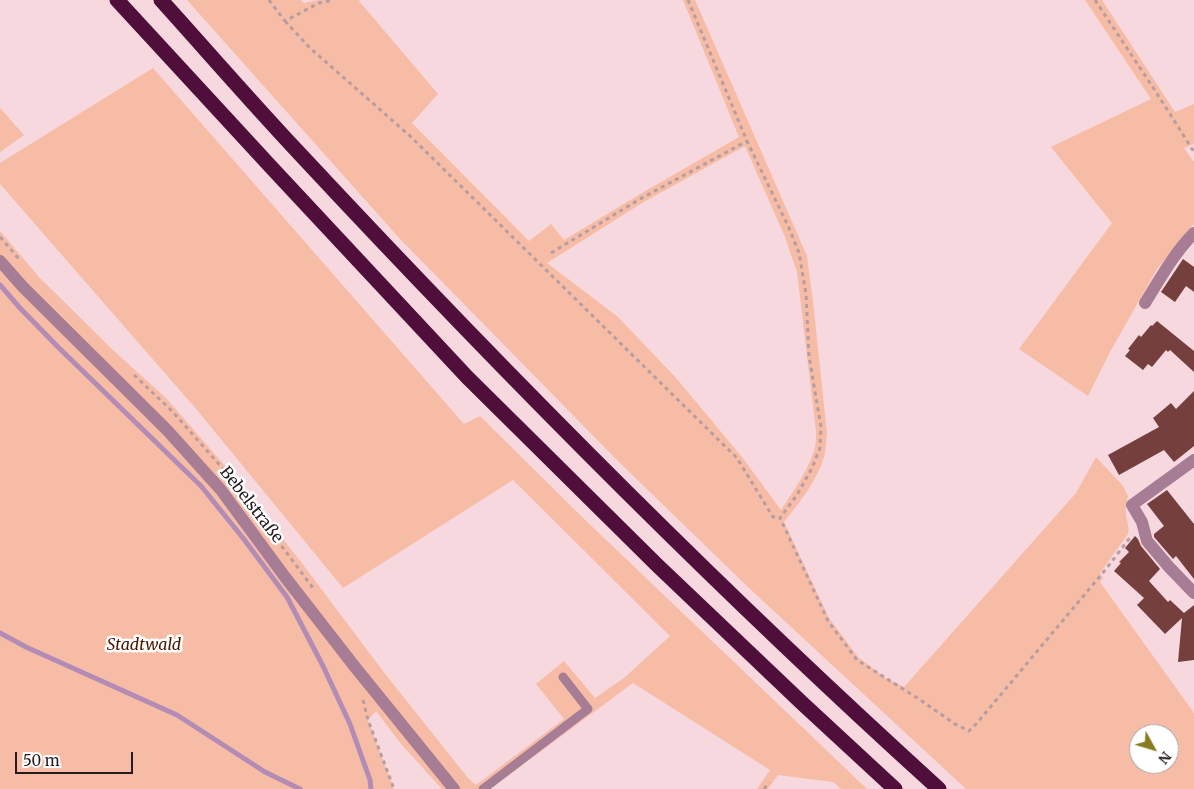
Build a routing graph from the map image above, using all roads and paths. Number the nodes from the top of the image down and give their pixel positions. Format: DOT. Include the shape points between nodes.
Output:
graph roads {
  1 [pos="117,0"];
  2 [pos="161,0"];
  3 [pos="269,0"];
  4 [pos="333,0"];
  5 [pos="688,0"];
  6 [pos="1094,0"];
  7 [pos="285,21"];
  8 [pos="748,141"];
  9 [pos="1194,152"];
  10 [pos="1194,233"];
  11 [pos="551,253"];
  12 [pos="0,261"];
  13 [pos="1145,303"];
  14 [pos="1194,460"];
  15 [pos="780,518"];
  16 [pos="1142,522"];
  17 [pos="1194,593"];
  18 [pos="563,677"];
  19 [pos="362,694"];
  20 [pos="769,782"];
  21 [pos="394,789"];
  22 [pos="454,789"];
  23 [pos="483,789"];
  24 [pos="764,789"];
  25 [pos="895,789"];
  26 [pos="939,789"];
  1 -- 25 [label="highway" via="467,377 657,565"];
  2 -- 26 [label="highway" via="297,151 494,359 678,545"];
  3 -- 7 [label="path"];
  4 -- 7 [label="path" via="319,3"];
  5 -- 8 [label="path"];
  6 -- 9 [label="path"];
  7 -- 15 [label="path" via="310,48 410,136 737,458 773,517"];
  8 -- 11 [label="path" via="640,199"];
  8 -- 15 [label="path" via="799,252 806,294 809,356 821,427 820,448 812,468"];
  10 -- 13 [label="street"];
  12 -- 22 [label="street, Bebelstraße" via="167,430 221,490 285,577"];
  14 -- 16 [label="street" via="1132,505"];
  15 -- 16 [label="path" via="828,621 857,660 969,731"];
  16 -- 17 [label="street" via="1147,541"];
  18 -- 23 [label="lane" via="588,709"];
  19 -- 21 [label="path" via="368,720"];
  20 -- 24 [label="path"];
}
